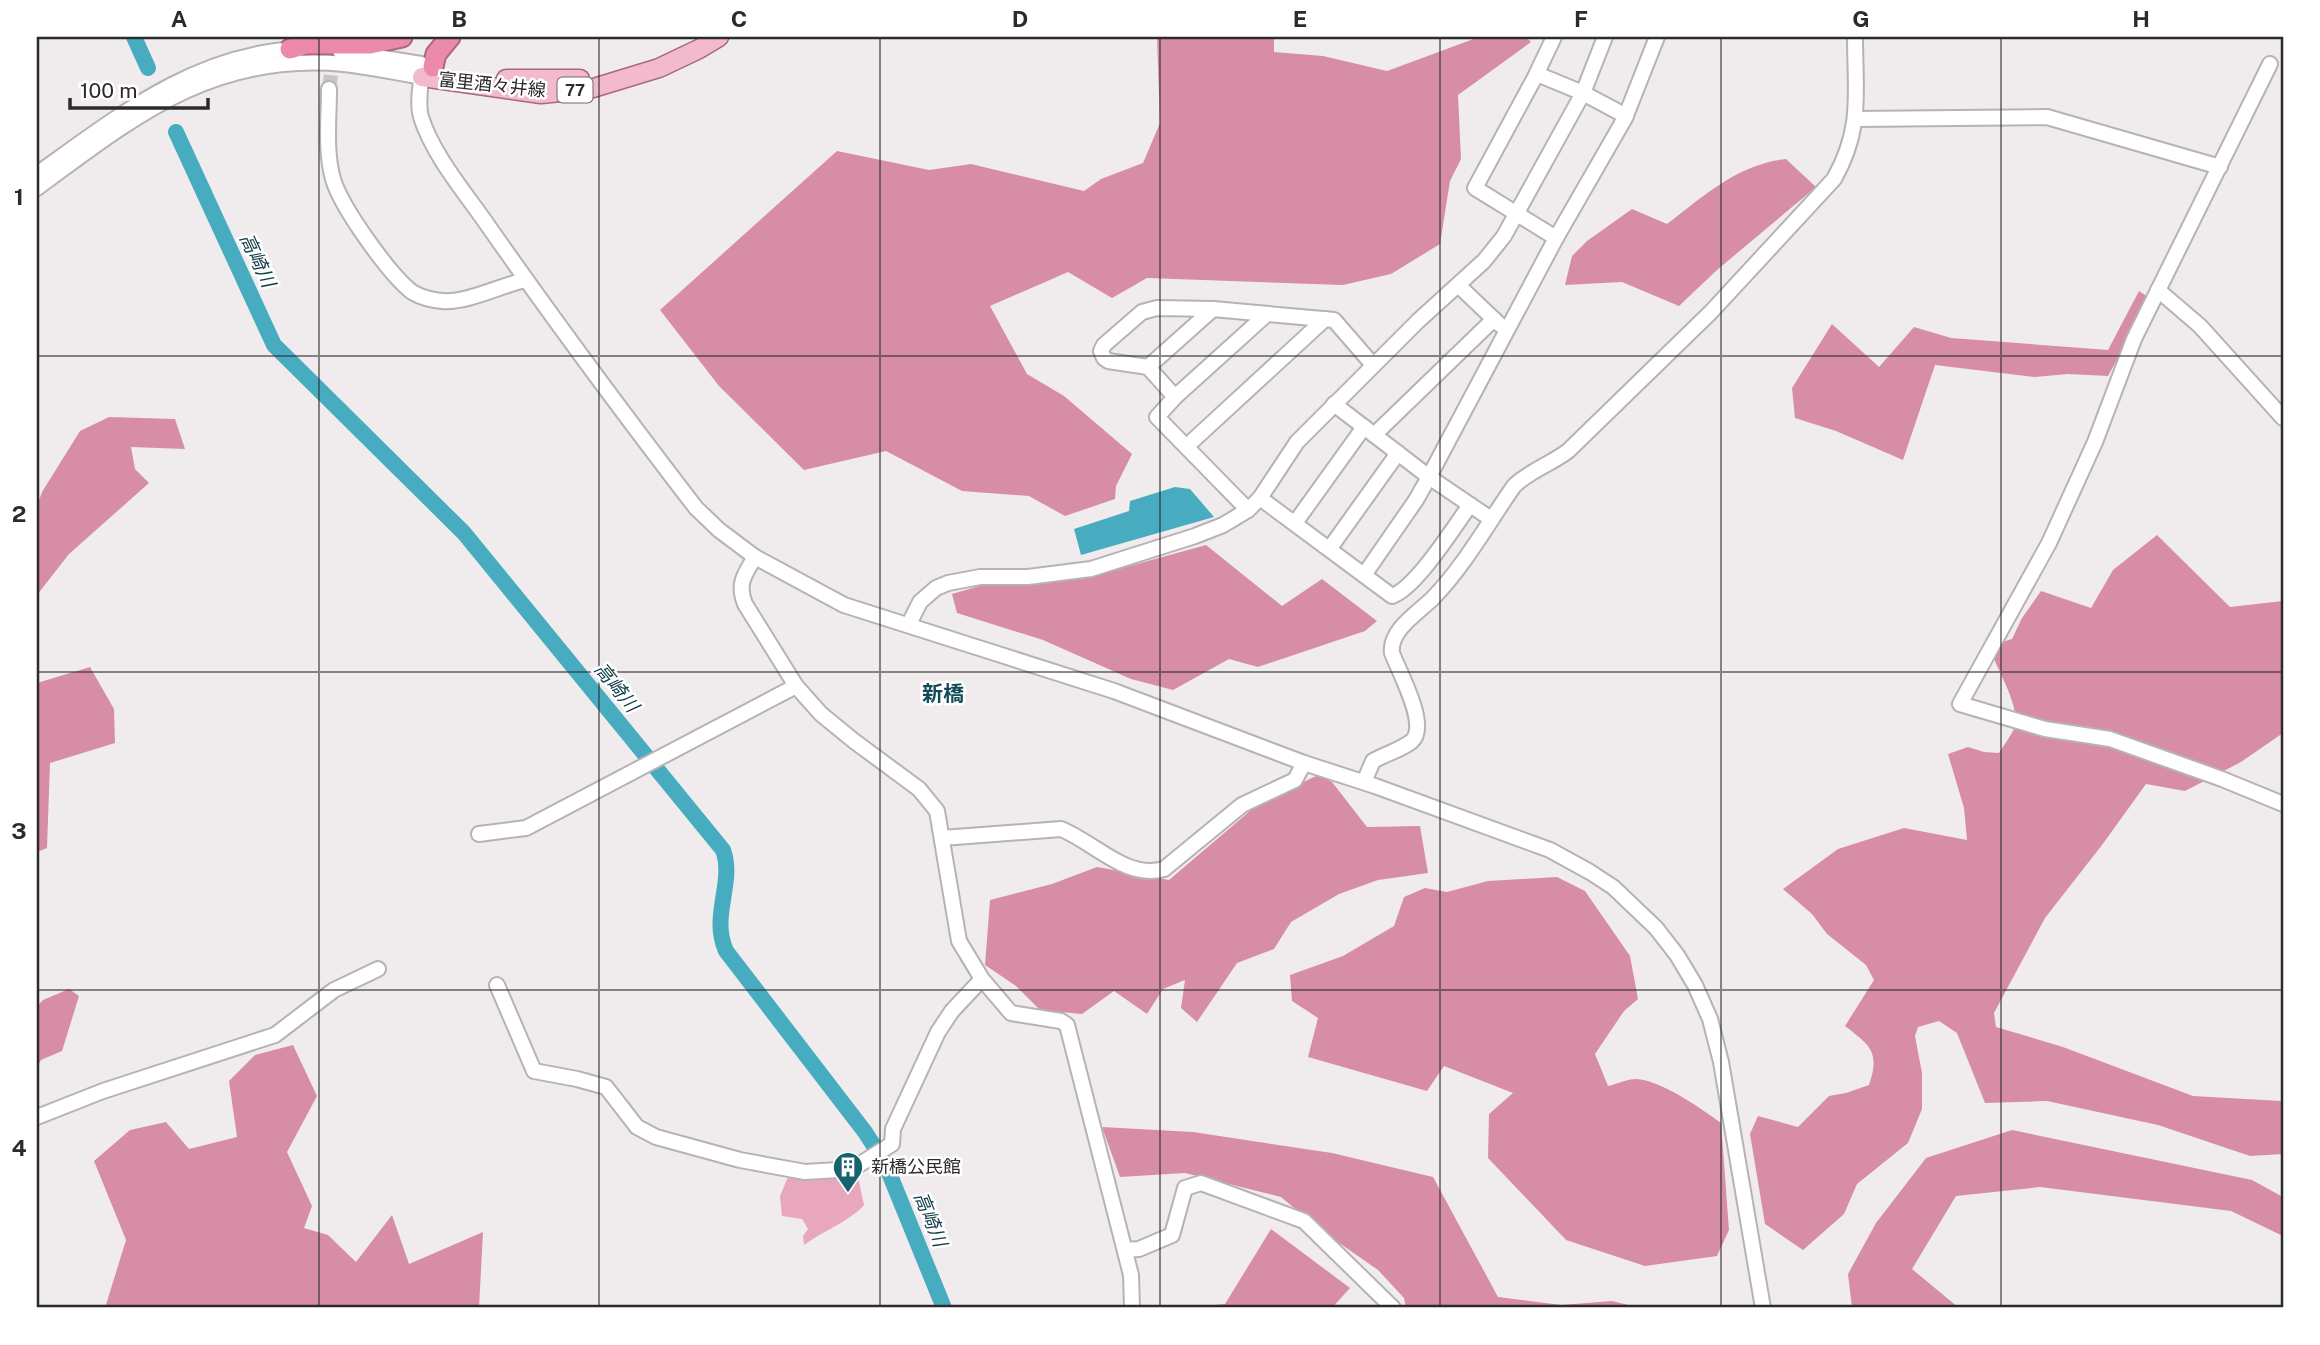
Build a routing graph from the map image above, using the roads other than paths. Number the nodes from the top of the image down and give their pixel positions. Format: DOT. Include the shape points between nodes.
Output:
graph roads {
  1 [pos="402,37"];
  2 [pos="433,37"];
  3 [pos="450,37"];
  4 [pos="705,37"];
  5 [pos="719,37"];
  6 [pos="1553,37"];
  7 [pos="1605,37"];
  8 [pos="1657,37"];
  9 [pos="1855,37"];
  10 [pos="290,49"];
  11 [pos="2270,64"];
  12 [pos="425,69"];
  13 [pos="1537,74"];
  14 [pos="329,89"];
  15 [pos="1583,93"];
  16 [pos="1626,116"];
  17 [pos="1855,119"];
  18 [pos="2220,167"];
  19 [pos="37,174"];
  20 [pos="37,188"];
  21 [pos="1517,215"];
  22 [pos="1556,238"];
  23 [pos="525,280"];
  24 [pos="1458,285"];
  25 [pos="2158,290"];
  26 [pos="1213,309"];
  27 [pos="1267,314"];
  28 [pos="1325,319"];
  29 [pos="1494,319"];
  30 [pos="1506,331"];
  31 [pos="1373,365"];
  32 [pos="1148,367"];
  33 [pos="1175,397"];
  34 [pos="1334,404"];
  35 [pos="2283,418"];
  36 [pos="1369,431"];
  37 [pos="1188,446"];
  38 [pos="1398,453"];
  39 [pos="1429,477"];
  40 [pos="1260,498"];
  41 [pos="1470,505"];
  42 [pos="1248,510"];
  43 [pos="1491,519"];
  44 [pos="1294,523"];
  45 [pos="1329,548"];
  46 [pos="755,557"];
  47 [pos="1364,575"];
  48 [pos="909,624"];
  49 [pos="796,686"];
  50 [pos="1304,763"];
  51 [pos="1364,782"];
  52 [pos="2283,804"];
  53 [pos="479,834"];
  54 [pos="942,838"];
  55 [pos="378,970"];
  56 [pos="982,979"];
  57 [pos="497,985"];
  58 [pos="37,1117"];
  59 [pos="1125,1250"];
  60 [pos="1132,1308"];
  61 [pos="1393,1308"];
  62 [pos="1763,1308"];
  1 -- 10 [label="highway" via="370,44"];
  2 -- 12 [label="highway" via="426,46"];
  3 -- 12 [label="highway"];
  4 -- 12 [label="main road, 富里酒々井線 / 77" via="604,76 500,78"];
  5 -- 12 [label="main road, 富里酒々井線 / 77" via="659,68 590,89 530,93"];
  6 -- 13 [label="street"];
  7 -- 15 [label="street"];
  8 -- 16 [label="street"];
  9 -- 17 [label="street"];
  10 -- 12 [label="street" via="345,51"];
  10 -- 19 [label="street" via="237,58 180,80 107,123"];
  11 -- 18 [label="street"];
  12 -- 20 [label="street" via="316,63 228,74 144,111"];
  12 -- 23 [label="street" via="419,108 427,131"];
  13 -- 15 [label="street"];
  13 -- 21 [label="street" via="1475,188"];
  14 -- 23 [label="street" via="328,148 339,197 411,291 445,301 468,299"];
  15 -- 16 [label="street"];
  15 -- 21 [label="street"];
  16 -- 22 [label="street"];
  17 -- 18 [label="street" via="2047,117"];
  17 -- 43 [label="street" via="1847,156 1834,178 1790,229 1712,312 1568,451 1520,480"];
  18 -- 25 [label="street"];
  21 -- 22 [label="street"];
  21 -- 24 [label="street" via="1484,261"];
  22 -- 30 [label="street"];
  23 -- 46 [label="street" via="696,508"];
  24 -- 29 [label="street"];
  24 -- 31 [label="street"];
  25 -- 35 [label="street" via="2200,326"];
  25 -- 52 [label="street" via="2049,543 1960,704 2045,729 2110,739"];
  26 -- 27 [label="street"];
  26 -- 32 [label="street"];
  26 -- 32 [label="street" via="1142,312 1101,351 1108,361"];
  27 -- 28 [label="street"];
  27 -- 33 [label="street"];
  28 -- 31 [label="street" via="1334,320"];
  28 -- 37 [label="street"];
  29 -- 30 [label="street"];
  29 -- 36 [label="street"];
  30 -- 39 [label="street"];
  31 -- 34 [label="street"];
  32 -- 33 [label="street"];
  33 -- 37 [label="street" via="1157,416"];
  34 -- 36 [label="street"];
  34 -- 40 [label="street" via="1297,442"];
  36 -- 38 [label="street"];
  36 -- 44 [label="street"];
  37 -- 42 [label="street"];
  38 -- 39 [label="street"];
  38 -- 45 [label="street"];
  39 -- 41 [label="street"];
  39 -- 47 [label="street"];
  40 -- 42 [label="street"];
  40 -- 44 [label="street"];
  41 -- 43 [label="street"];
  41 -- 47 [label="street" via="1400,593 1392,596"];
  42 -- 48 [label="street" via="1204,533 1091,569 948,583 920,602"];
  43 -- 51 [label="street" via="1446,584 1392,641 1392,653 1414,705 1418,732 1405,745 1373,761"];
  44 -- 45 [label="street"];
  45 -- 47 [label="street"];
  46 -- 48 [label="street" via="844,605"];
  46 -- 49 [label="street" via="740,591"];
  48 -- 50 [label="street" via="1114,691"];
  49 -- 53 [label="street" via="526,828"];
  49 -- 54 [label="street" via="853,741 919,789 937,811"];
  50 -- 51 [label="street"];
  50 -- 54 [label="street" via="1295,780 1242,806 1164,869 1152,872 1115,862 1061,829"];
  51 -- 62 [label="street" via="1550,850 1590,872 1634,906 1677,955 1704,1004 1717,1044"];
  54 -- 56 [label="street" via="959,941"];
  55 -- 58 [label="street" via="334,990 275,1035"];
  56 -- 57 [label="street" via="938,1032 893,1129 892,1144 858,1166 805,1172 656,1137 637,1127 606,1087 534,1071"];
  56 -- 59 [label="street" via="1011,1013 1066,1025"];
  59 -- 60 [label="street"];
  59 -- 61 [label="street" via="1172,1235 1185,1188 1201,1183 1304,1221"];
}
